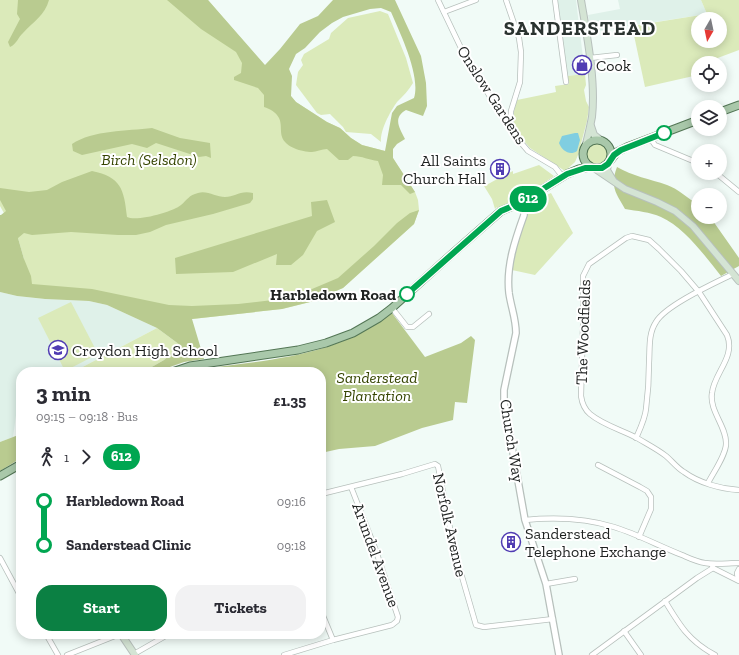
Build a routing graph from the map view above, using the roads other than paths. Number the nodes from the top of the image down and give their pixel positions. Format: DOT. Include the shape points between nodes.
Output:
graph roads {
  1 [pos="438,0"];
  2 [pos="476,0"];
  3 [pos="506,0"];
  4 [pos="555,0"];
  5 [pos="581,0"];
  6 [pos="444,12"];
  7 [pos="617,55"];
  8 [pos="590,58"];
  9 [pos="566,82"];
  10 [pos="739,105"];
  11 [pos="727,109"];
  12 [pos="511,111"];
  13 [pos="500,112"];
  14 [pos="591,123"];
  15 [pos="691,123"];
  16 [pos="510,127"];
  17 [pos="650,138"];
  18 [pos="604,142"];
  19 [pos="627,147"];
  20 [pos="585,148"];
  21 [pos="691,161"];
  22 [pos="609,163"];
  23 [pos="592,168"];
  24 [pos="564,175"];
  25 [pos="724,180"];
  26 [pos="614,182"];
  27 [pos="739,192"];
  28 [pos="522,202"];
  29 [pos="733,274"];
  30 [pos="739,281"];
  31 [pos="699,292"];
  32 [pos="392,308"];
  33 [pos="429,314"];
  34 [pos="187,367"];
  35 [pos="636,438"];
  36 [pos="598,465"];
  37 [pos="16,469"];
  38 [pos="0,476"];
  39 [pos="708,483"];
  40 [pos="351,487"];
  41 [pos="739,490"];
  42 [pos="326,493"];
  43 [pos="525,520"];
  44 [pos="639,537"];
  45 [pos="0,558"];
  46 [pos="739,563"];
  47 [pos="712,566"];
  48 [pos="739,569"];
  49 [pos="575,579"];
  50 [pos="738,580"];
  51 [pos="546,584"];
  52 [pos="16,588"];
  53 [pos="665,601"];
  54 [pos="552,620"];
  55 [pos="326,623"];
  56 [pos="624,631"];
  57 [pos="49,639"];
  58 [pos="107,639"];
  59 [pos="124,639"];
  60 [pos="161,639"];
  61 [pos="333,640"];
  62 [pos="58,655"];
  63 [pos="67,655"];
  64 [pos="135,655"];
  65 [pos="284,655"];
  66 [pos="559,655"];
  67 [pos="592,655"];
  68 [pos="641,655"];
  69 [pos="715,655"];
  1 -- 6 [label="street, Onslow Gardens"];
  2 -- 6 [label="street"];
  3 -- 12 [label="street" via="521,52 520,82"];
  4 -- 9 [label="street"];
  5 -- 8 [label="main road"];
  6 -- 13 [label="street, Onslow Gardens" via="461,48"];
  7 -- 8 [label="street"];
  8 -- 14 [label="main road" via="593,90"];
  10 -- 11 [label="main road"];
  12 -- 13 [label="street"];
  12 -- 16 [label="street"];
  13 -- 16 [label="street, Onslow Gardens"];
  14 -- 18 [label="main road" via="593,133"];
  14 -- 20 [label="main road"];
  15 -- 17 [label="main road"];
  16 -- 24 [label="street, Onslow Gardens" via="528,151"];
  17 -- 19 [label="main road"];
  17 -- 21 [label="street" via="655,146"];
  18 -- 19 [label="main road"];
  18 -- 20 [label="main road" via="592,141"];
  18 -- 22 [label="main road" via="610,150"];
  19 -- 22 [label="main road" via="618,152"];
  20 -- 23 [label="main road" via="585,160"];
  20 -- 24 [label="main road" via="580,162"];
  22 -- 23 [label="main road" via="602,168"];
  22 -- 26 [label="main road" via="607,170"];
  23 -- 24 [label="main road" via="579,169"];
  23 -- 26 [label="main road"];
  24 -- 28 [label="main road"];
  25 -- 27 [label="street"];
  26 -- 29 [label="main road" via="675,211 693,226"];
  28 -- 32 [label="main road" via="501,211 485,224"];
  28 -- 43 [label="street, Church Way" via="524,211 509,271 509,292 516,333 504,390 504,402"];
  29 -- 30 [label="main road"];
  29 -- 31 [label="street"];
  31 -- 35 [label="street" via="665,312 651,331 646,411"];
  31 -- 35 [label="street, The Woodfields" via="660,249 649,240 632,236 589,264 585,270 582,282 582,403 592,416"];
  31 -- 39 [label="street" via="730,342 728,354 711,395 726,444"];
  32 -- 33 [label="street" via="410,328"];
  32 -- 34 [label="main road" via="353,333 326,343 276,354"];
  35 -- 39 [label="street" via="665,455 683,472"];
  36 -- 44 [label="street" via="647,491 651,497 651,509"];
  37 -- 38 [label="main road"];
  39 -- 41 [label="street" via="724,489"];
  40 -- 42 [label="street, Norfolk Avenue"];
  40 -- 54 [label="street, Norfolk Avenue" via="432,464 438,466 454,549 476,625 484,627"];
  40 -- 61 [label="street, Arundel Avenue" via="398,617 392,625"];
  43 -- 44 [label="street" via="583,520 613,527"];
  43 -- 51 [label="street, Church Way"];
  44 -- 47 [label="street"];
  45 -- 52 [label="street"];
  46 -- 47 [label="street"];
  47 -- 50 [label="street"];
  47 -- 53 [label="street"];
  48 -- 50 [label="street"];
  49 -- 51 [label="street"];
  51 -- 54 [label="street, Church Way"];
  53 -- 56 [label="street"];
  53 -- 69 [label="street" via="681,628 702,648"];
  54 -- 66 [label="street, Church Way"];
  55 -- 61 [label="street"];
  56 -- 67 [label="street"];
  56 -- 68 [label="street"];
  57 -- 62 [label="street"];
  58 -- 63 [label="street"];
  59 -- 64 [label="main road"];
  60 -- 64 [label="street"];
  61 -- 65 [label="street"];
}
